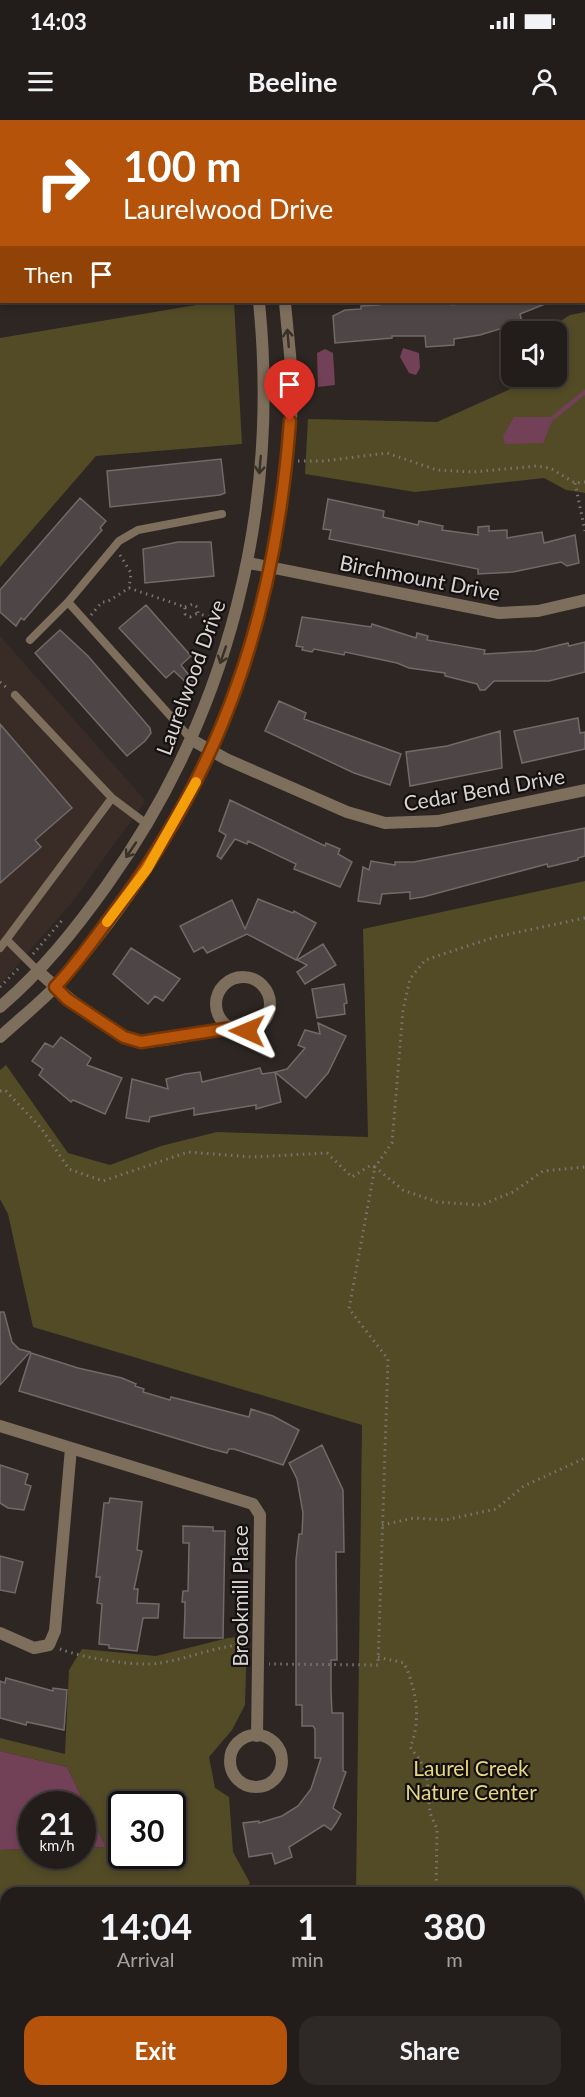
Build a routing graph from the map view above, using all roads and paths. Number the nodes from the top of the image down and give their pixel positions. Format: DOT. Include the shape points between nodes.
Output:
graph roads {
  1 [pos="259,303"];
  2 [pos="285,303"];
  3 [pos="302,459"];
  4 [pos="585,482"];
  5 [pos="575,483"];
  6 [pos="222,514"];
  7 [pos="585,531"];
  8 [pos="114,547"];
  9 [pos="249,563"];
  10 [pos="271,566"];
  11 [pos="129,588"];
  12 [pos="585,600"];
  13 [pos="68,602"];
  14 [pos="185,607"];
  15 [pos="224,612"];
  16 [pos="198,614"];
  17 [pos="84,620"];
  18 [pos="221,622"];
  19 [pos="218,630"];
  20 [pos="30,640"];
  21 [pos="15,695"];
  22 [pos="192,740"];
  23 [pos="211,752"];
  24 [pos="585,790"];
  25 [pos="112,798"];
  26 [pos="148,825"];
  27 [pos="69,912"];
  28 [pos="585,918"];
  29 [pos="7,940"];
  30 [pos="0,948"];
  31 [pos="26,960"];
  32 [pos="39,972"];
  33 [pos="0,987"];
  34 [pos="55,987"];
  35 [pos="0,1007"];
  36 [pos="231,1028"];
  37 [pos="0,1037"];
  38 [pos="0,1092"];
  39 [pos="375,1167"];
  40 [pos="585,1167"];
  41 [pos="0,1426"];
  42 [pos="71,1448"];
  43 [pos="585,1458"];
  44 [pos="382,1525"];
  45 [pos="0,1633"];
  46 [pos="258,1643"];
  47 [pos="50,1646"];
  48 [pos="378,1657"];
  49 [pos="258,1664"];
  50 [pos="257,1736"];
  51 [pos="436,1887"];
  1 -- 9 [label="street, Laurelwood Drive, one-way" via="265,388"];
  10 -- 2 [label="street, Laurelwood Drive, one-way" via="287,462 292,384"];
  3 -- 5 [label="path" via="324,461 387,453 437,470 472,472 537,466 550,468"];
  4 -- 5 [label="path"];
  5 -- 7 [label="path"];
  6 -- 8 [label="lane" via="138,530"];
  8 -- 11 [label="path" via="131,573"];
  8 -- 13 [label="lane"];
  9 -- 10 [label="street, Birchmount Drive"];
  9 -- 22 [label="street, Laurelwood Drive, one-way" via="230,634"];
  10 -- 12 [label="street, Birchmount Drive" via="499,613 538,611"];
  10 -- 23 [label="street, Laurelwood Drive" via="237,690"];
  11 -- 14 [label="path"];
  11 -- 17 [label="path" via="102,602"];
  13 -- 17 [label="lane"];
  13 -- 20 [label="lane"];
  14 -- 16 [label="path" via="193,604"];
  14 -- 16 [label="path" via="185,614 190,617"];
  15 -- 18 [label="path"];
  16 -- 18 [label="path"];
  17 -- 22 [label="lane"];
  18 -- 19 [label="path"];
  21 -- 25 [label="lane"];
  22 -- 23 [label="street, Cedar Bend Drive"];
  22 -- 26 [label="street, Laurelwood Drive"];
  23 -- 24 [label="street, Cedar Bend Drive" via="347,812 385,823 438,822"];
  23 -- 34 [label="street, Laurelwood Drive" via="147,869"];
  25 -- 26 [label="lane"];
  25 -- 29 [label="lane"];
  26 -- 32 [label="street, Laurelwood Drive, one-way" via="76,928"];
  27 -- 31 [label="path"];
  28 -- 39 [label="path" via="495,937 425,960 410,979 403,1010 392,1143"];
  29 -- 30 [label="lane"];
  29 -- 31 [label="lane"];
  31 -- 32 [label="lane"];
  31 -- 33 [label="path"];
  32 -- 34 [label="street"];
  32 -- 35 [label="street, Laurelwood Drive"];
  34 -- 36 [label="street" via="124,1037 141,1042"];
  34 -- 37 [label="street, Laurelwood Drive"];
  36 -- 36 [label="street" via="257,1028 267,1016 267,992 255,979 232,980 219,993 220,1018"];
  38 -- 39 [label="path" via="5,1090 41,1128 69,1169 104,1181 188,1152 252,1157 327,1153 352,1177 371,1165"];
  39 -- 40 [label="path" via="403,1190 437,1202 481,1205 513,1192 543,1171"];
  39 -- 44 [label="path" via="349,1309 388,1359"];
  41 -- 42 [label="street, Brookmill Place"];
  42 -- 46 [label="street, Brookmill Place" via="253,1504 260,1515"];
  42 -- 47 [label="street" via="55,1631"];
  43 -- 44 [label="path" via="524,1486 496,1509 444,1520 414,1518"];
  44 -- 48 [label="path"];
  45 -- 47 [label="street" via="34,1648"];
  46 -- 47 [label="path" via="232,1645 158,1663 81,1658"];
  46 -- 49 [label="street, Brookmill Place"];
  48 -- 49 [label="path" via="378,1665"];
  48 -- 51 [label="path" via="404,1664 413,1683 416,1727 410,1747 427,1776 430,1813 437,1829"];
  49 -- 50 [label="street, Brookmill Place"];
  50 -- 50 [label="street" via="236,1744 230,1765 237,1779 256,1787 273,1781 281,1767 277,1747"];
}
